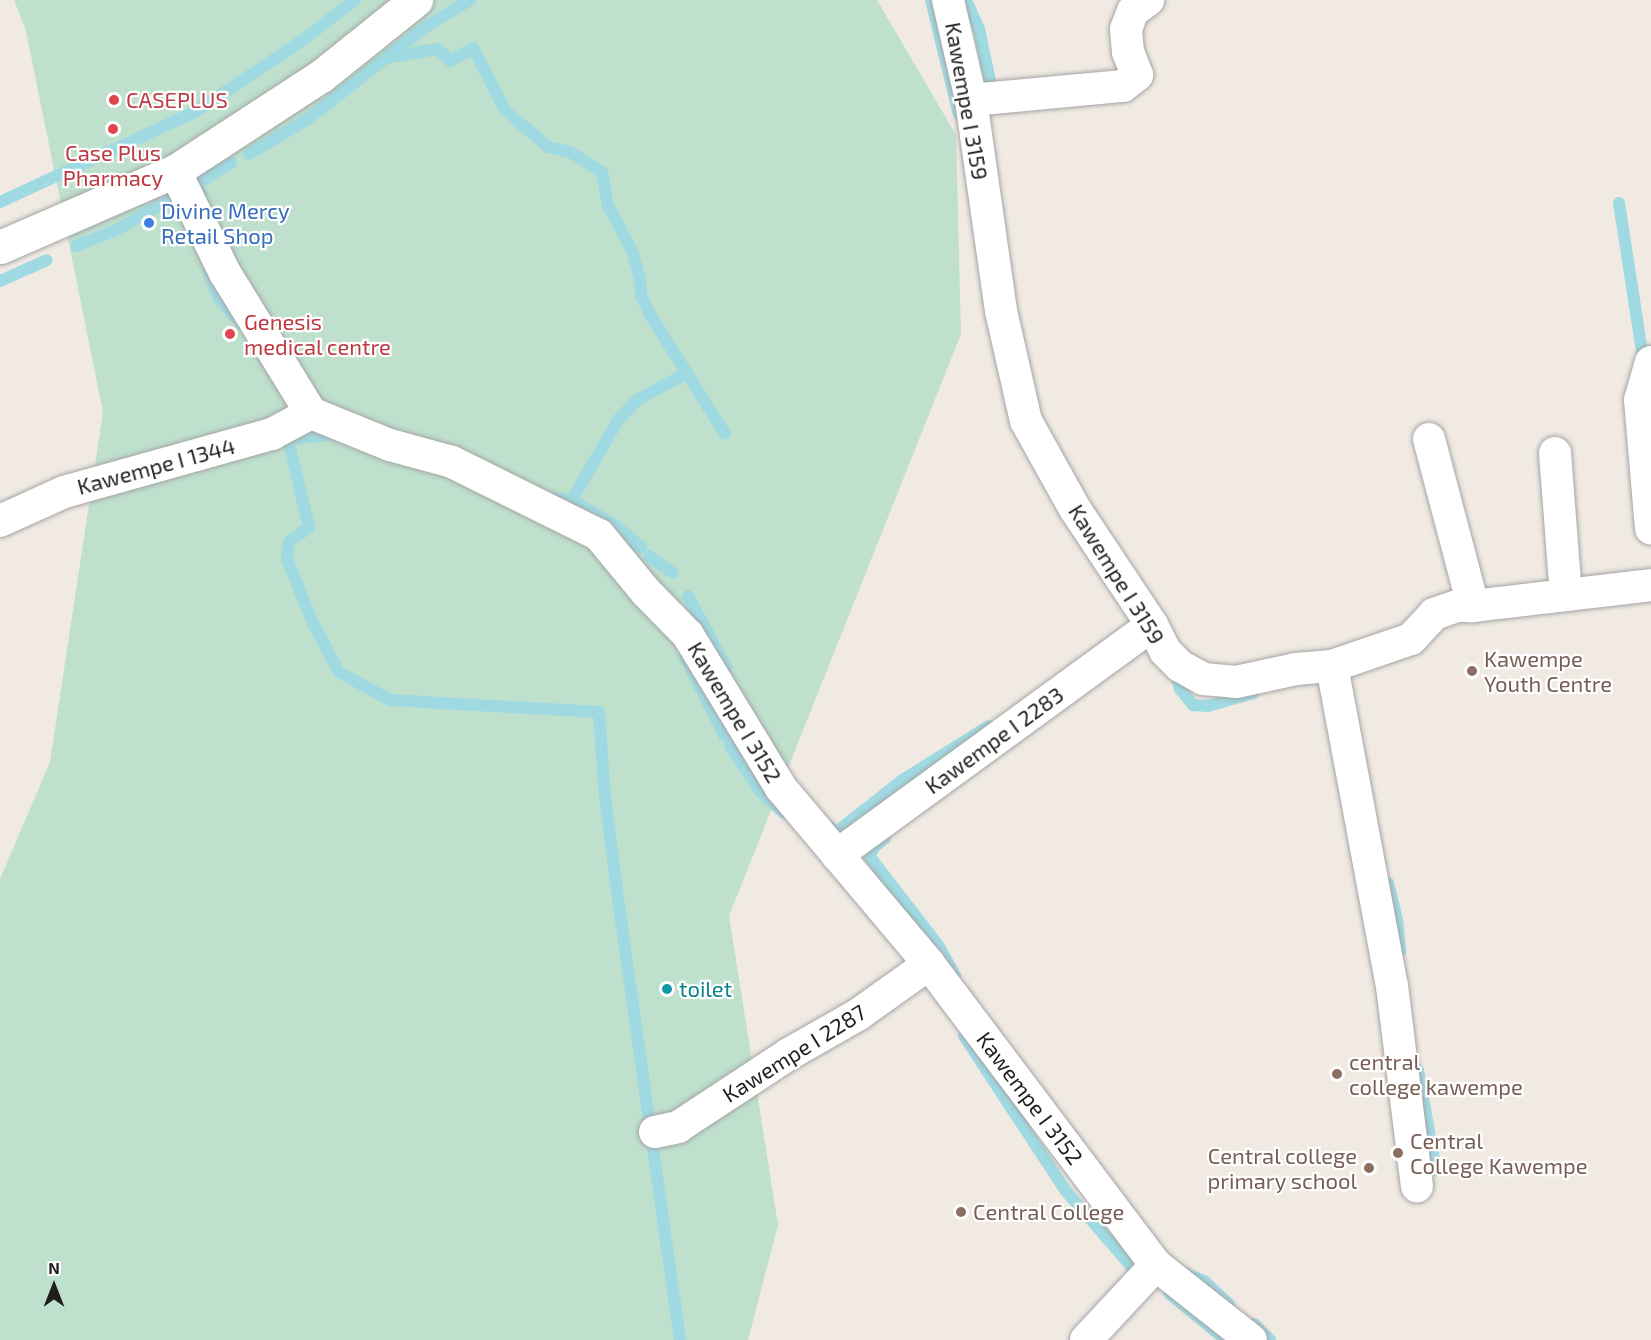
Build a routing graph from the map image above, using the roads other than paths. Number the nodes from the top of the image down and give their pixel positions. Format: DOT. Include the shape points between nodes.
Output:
graph roads {
  1 [pos="416,0"];
  2 [pos="948,0"];
  3 [pos="1148,0"];
  4 [pos="970,100"];
  5 [pos="176,171"];
  6 [pos="0,247"];
  7 [pos="1651,362"];
  8 [pos="311,413"];
  9 [pos="1429,439"];
  10 [pos="1555,453"];
  11 [pos="0,520"];
  12 [pos="1651,529"];
  13 [pos="1651,585"];
  14 [pos="1566,595"];
  15 [pos="1473,606"];
  16 [pos="1152,625"];
  17 [pos="1332,666"];
  18 [pos="837,855"];
  19 [pos="929,964"];
  20 [pos="655,1132"];
  21 [pos="1417,1186"];
  22 [pos="1156,1265"];
  23 [pos="1086,1340"];
  24 [pos="1251,1340"];
  1 -- 5 [label="street" via="321,76"];
  2 -- 4 [label="street, Kawempe I 3159"];
  3 -- 4 [label="street" via="1133,11 1126,29 1128,52 1137,75 1123,86"];
  4 -- 16 [label="street, Kawempe I 3159" via="1000,311 1026,421 1075,509"];
  5 -- 6 [label="street"];
  5 -- 8 [label="street" via="225,273"];
  7 -- 12 [label="street" via="1640,400"];
  8 -- 11 [label="street, Kawempe I 1344" via="272,435 64,492"];
  8 -- 18 [label="street, Kawempe I 3152" via="390,445 452,462 598,535 688,635 781,788"];
  9 -- 15 [label="street"];
  10 -- 14 [label="street"];
  13 -- 14 [label="street, Kawempe I 3159"];
  14 -- 15 [label="street, Kawempe I 3159"];
  15 -- 17 [label="street, Kawempe I 3159" via="1444,610 1428,619 1411,639"];
  16 -- 17 [label="street, Kawempe I 3159" via="1165,651 1180,666 1203,678 1236,682"];
  16 -- 18 [label="street, Kawempe I 2283"];
  17 -- 21 [label="street" via="1392,986"];
  18 -- 19 [label="street, Kawempe I 3152"];
  19 -- 20 [label="street, Kawempe I 2287" via="859,1014 789,1054 678,1127"];
  19 -- 22 [label="street, Kawempe I 3152"];
  22 -- 23 [label="street"];
  22 -- 24 [label="street, Kawempe I 3152"];
}
